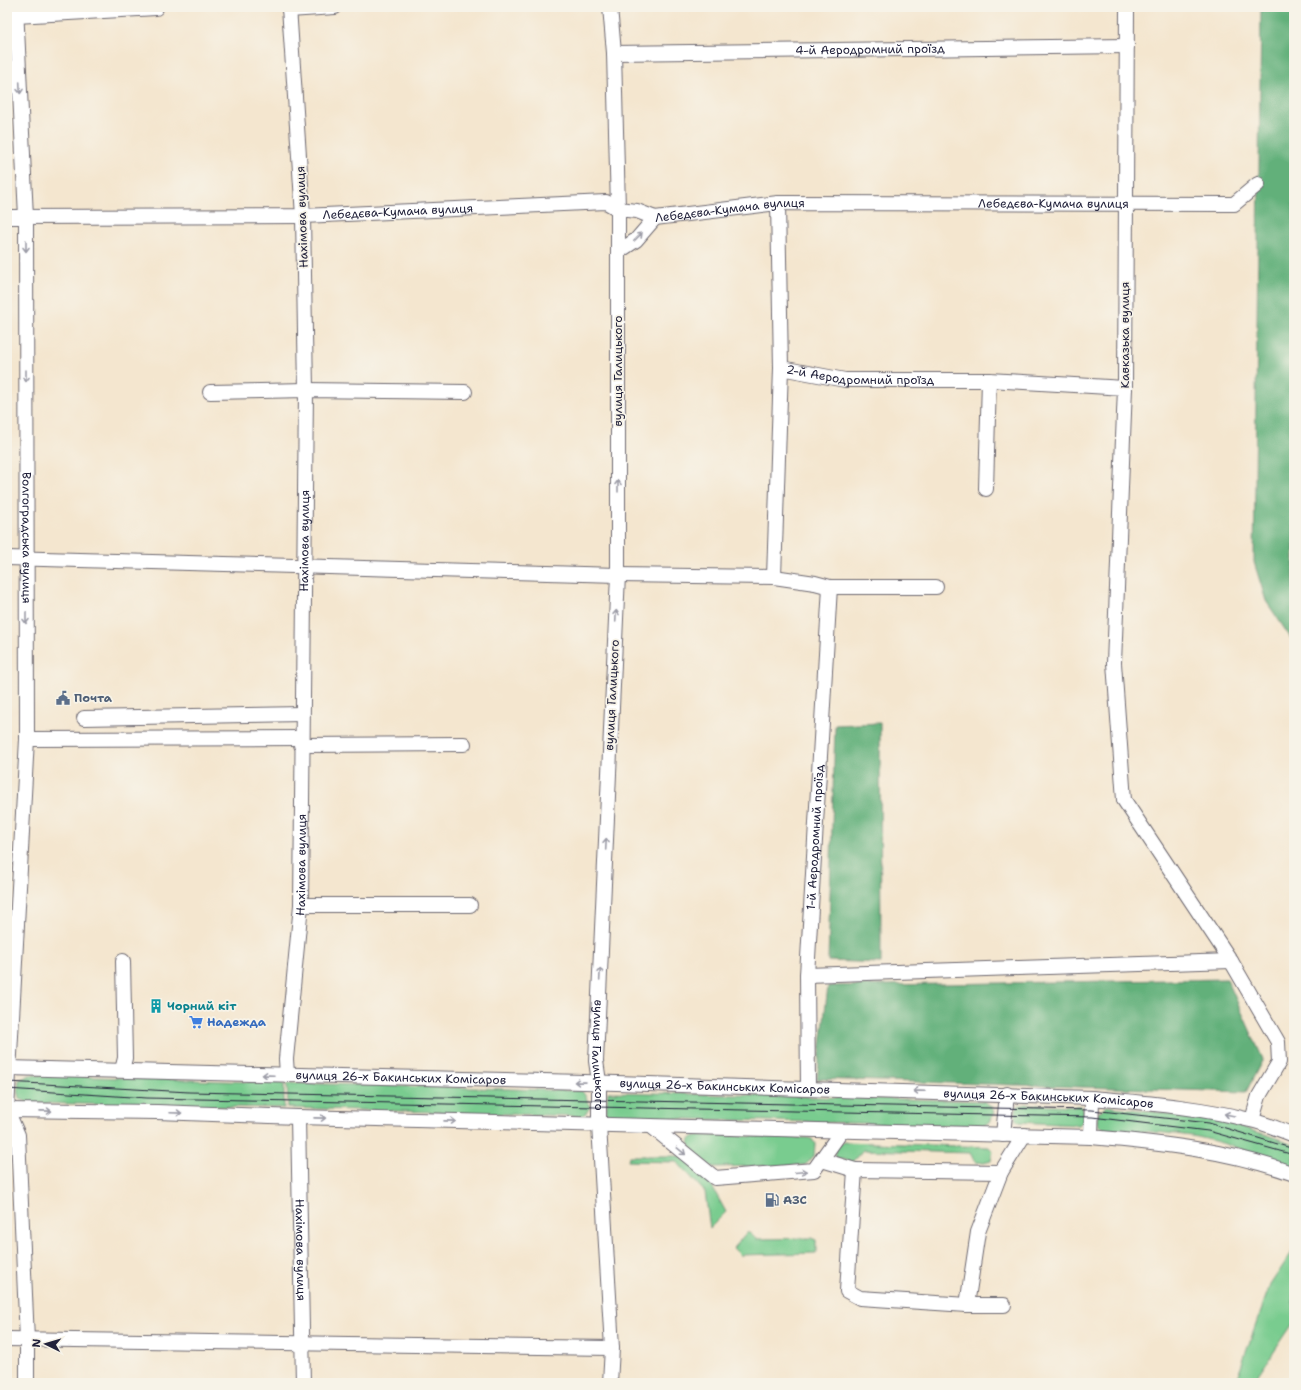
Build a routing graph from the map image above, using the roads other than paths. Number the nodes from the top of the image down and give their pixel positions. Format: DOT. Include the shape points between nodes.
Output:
graph roads {
  1 [pos="335,7"];
  2 [pos="610,7"];
  3 [pos="1127,7"];
  4 [pos="156,8"];
  5 [pos="289,8"];
  6 [pos="16,11"];
  7 [pos="1127,46"];
  8 [pos="614,53"];
  9 [pos="1258,184"];
  10 [pos="778,203"];
  11 [pos="1126,203"];
  12 [pos="618,209"];
  13 [pos="26,216"];
  14 [pos="303,216"];
  15 [pos="7,217"];
  16 [pos="654,218"];
  17 [pos="618,252"];
  18 [pos="781,368"];
  19 [pos="989,380"];
  20 [pos="1125,388"];
  21 [pos="306,390"];
  22 [pos="210,392"];
  23 [pos="465,392"];
  24 [pos="986,489"];
  25 [pos="7,558"];
  26 [pos="26,558"];
  27 [pos="303,566"];
  28 [pos="618,575"];
  29 [pos="774,577"];
  30 [pos="936,586"];
  31 [pos="830,587"];
  32 [pos="302,714"];
  33 [pos="84,718"];
  34 [pos="27,739"];
  35 [pos="301,742"];
  36 [pos="464,744"];
  37 [pos="301,905"];
  38 [pos="470,905"];
  39 [pos="123,961"];
  40 [pos="1231,961"];
  41 [pos="807,975"];
  42 [pos="8,1068"];
  43 [pos="122,1070"];
  44 [pos="287,1075"];
  45 [pos="599,1082"];
  46 [pos="808,1088"];
  47 [pos="1007,1094"];
  48 [pos="1092,1098"];
  49 [pos="7,1110"];
  50 [pos="298,1117"];
  51 [pos="1252,1120"];
  52 [pos="599,1125"];
  53 [pos="651,1126"];
  54 [pos="840,1132"];
  55 [pos="1004,1135"];
  56 [pos="1024,1135"];
  57 [pos="1294,1135"];
  58 [pos="1091,1137"];
  59 [pos="822,1160"];
  60 [pos="855,1170"];
  61 [pos="1001,1172"];
  62 [pos="1294,1174"];
  63 [pos="967,1305"];
  64 [pos="1004,1305"];
  65 [pos="7,1339"];
  66 [pos="27,1340"];
  67 [pos="303,1344"];
  68 [pos="612,1348"];
  69 [pos="26,1383"];
  70 [pos="303,1383"];
  71 [pos="610,1383"];
  1 -- 5 [label="street"];
  2 -- 8 [label="street, вулиця Галицького"];
  3 -- 7 [label="street, Кавказька вулиця"];
  4 -- 6 [label="street"];
  5 -- 14 [label="street, Нахімова вулиця"];
  6 -- 13 [label="street, Волгоградська вулиця, one-way"];
  7 -- 8 [label="street, 4-й Аеродромний проїзд"];
  7 -- 11 [label="street, Кавказька вулиця"];
  8 -- 12 [label="street, вулиця Галицького"];
  9 -- 11 [label="street, Лебедєва-Кумача вулиця" via="1234,204"];
  10 -- 11 [label="street, Лебедєва-Кумача вулиця"];
  10 -- 16 [label="street, Лебедєва-Кумача вулиця"];
  10 -- 18 [label="street"];
  11 -- 20 [label="street, Кавказька вулиця"];
  12 -- 14 [label="street, Лебедєва-Кумача вулиця" via="606,202"];
  12 -- 16 [label="street, Лебедєва-Кумача вулиця" via="637,211"];
  12 -- 17 [label="street, вулиця Галицького"];
  13 -- 14 [label="street, Лебедєва-Кумача вулиця"];
  13 -- 15 [label="street, Лебедєва-Кумача вулиця"];
  13 -- 26 [label="street, Волгоградська вулиця, one-way"];
  14 -- 21 [label="street, Нахімова вулиця"];
  17 -- 16 [label="street, one-way" via="636,240"];
  28 -- 17 [label="street, вулиця Галицького, one-way"];
  18 -- 19 [label="street, 2-й Аеродромний проїзд" via="845,380"];
  18 -- 29 [label="street, 2-й Аеродромний проїзд"];
  19 -- 20 [label="street, 2-й Аеродромний проїзд"];
  19 -- 24 [label="street"];
  20 -- 40 [label="street, Кавказька вулиця" via="1114,663 1124,800"];
  21 -- 22 [label="street"];
  21 -- 23 [label="street"];
  21 -- 27 [label="street, Нахімова вулиця"];
  25 -- 26 [label="street"];
  26 -- 27 [label="street"];
  26 -- 34 [label="street, Волгоградська вулиця, one-way"];
  27 -- 28 [label="street"];
  27 -- 32 [label="street, Нахімова вулиця"];
  28 -- 29 [label="street"];
  45 -- 28 [label="street, вулиця Галицького, one-way" via="596,1061"];
  29 -- 31 [label="street"];
  30 -- 31 [label="street"];
  31 -- 41 [label="street, 1-й Аеродромний проїзд"];
  32 -- 33 [label="street"];
  32 -- 35 [label="street, Нахімова вулиця"];
  34 -- 35 [label="street"];
  34 -- 42 [label="street, Волгоградська вулиця"];
  35 -- 36 [label="street"];
  35 -- 37 [label="street, Нахімова вулиця"];
  37 -- 38 [label="street"];
  37 -- 44 [label="street, Нахімова вулиця" via="286,1059"];
  39 -- 43 [label="street" via="125,1058"];
  40 -- 41 [label="street"];
  40 -- 51 [label="street, Кавказька вулиця" via="1278,1042 1280,1062 1259,1096"];
  41 -- 46 [label="street, 1-й Аеродромний проїзд"];
  42 -- 43 [label="street, вулиця 26-х Бакинських Комісаров"];
  42 -- 49 [label="street, Волгоградська вулиця"];
  44 -- 43 [label="street, вулиця 26-х Бакинських Комісаров, one-way"];
  45 -- 44 [label="street, вулиця 26-х Бакинських Комісаров, one-way"];
  45 -- 46 [label="street, вулиця 26-х Бакинських Комісаров"];
  45 -- 52 [label="street, вулиця Галицького"];
  47 -- 46 [label="street, вулиця 26-х Бакинських Комісаров, one-way"];
  47 -- 48 [label="street, вулиця 26-х Бакинських Комісаров"];
  47 -- 55 [label="street"];
  51 -- 48 [label="street, вулиця 26-х Бакинських Комісаров, one-way" via="1153,1103"];
  48 -- 58 [label="street"];
  49 -- 50 [label="street, one-way"];
  49 -- 66 [label="street" via="18,1135"];
  50 -- 52 [label="street, one-way"];
  50 -- 67 [label="street, Нахімова вулиця"];
  51 -- 57 [label="street, вулиця 26-х Бакинських Комісаров"];
  52 -- 53 [label="street"];
  52 -- 68 [label="street, вулиця Галицького"];
  53 -- 54 [label="street"];
  53 -- 59 [label="street, one-way" via="715,1178 814,1170"];
  54 -- 55 [label="street"];
  54 -- 59 [label="street"];
  55 -- 56 [label="street"];
  56 -- 58 [label="street"];
  56 -- 61 [label="street"];
  58 -- 62 [label="street" via="1172,1144 1227,1154"];
  59 -- 60 [label="street"];
  60 -- 61 [label="street"];
  60 -- 63 [label="street" via="847,1291 860,1298"];
  61 -- 63 [label="street" via="978,1232"];
  63 -- 64 [label="street"];
  65 -- 66 [label="street"];
  66 -- 67 [label="street"];
  66 -- 69 [label="street"];
  67 -- 68 [label="street"];
  67 -- 70 [label="street, Нахімова вулиця"];
  68 -- 71 [label="street, вулиця Галицького"];
}
